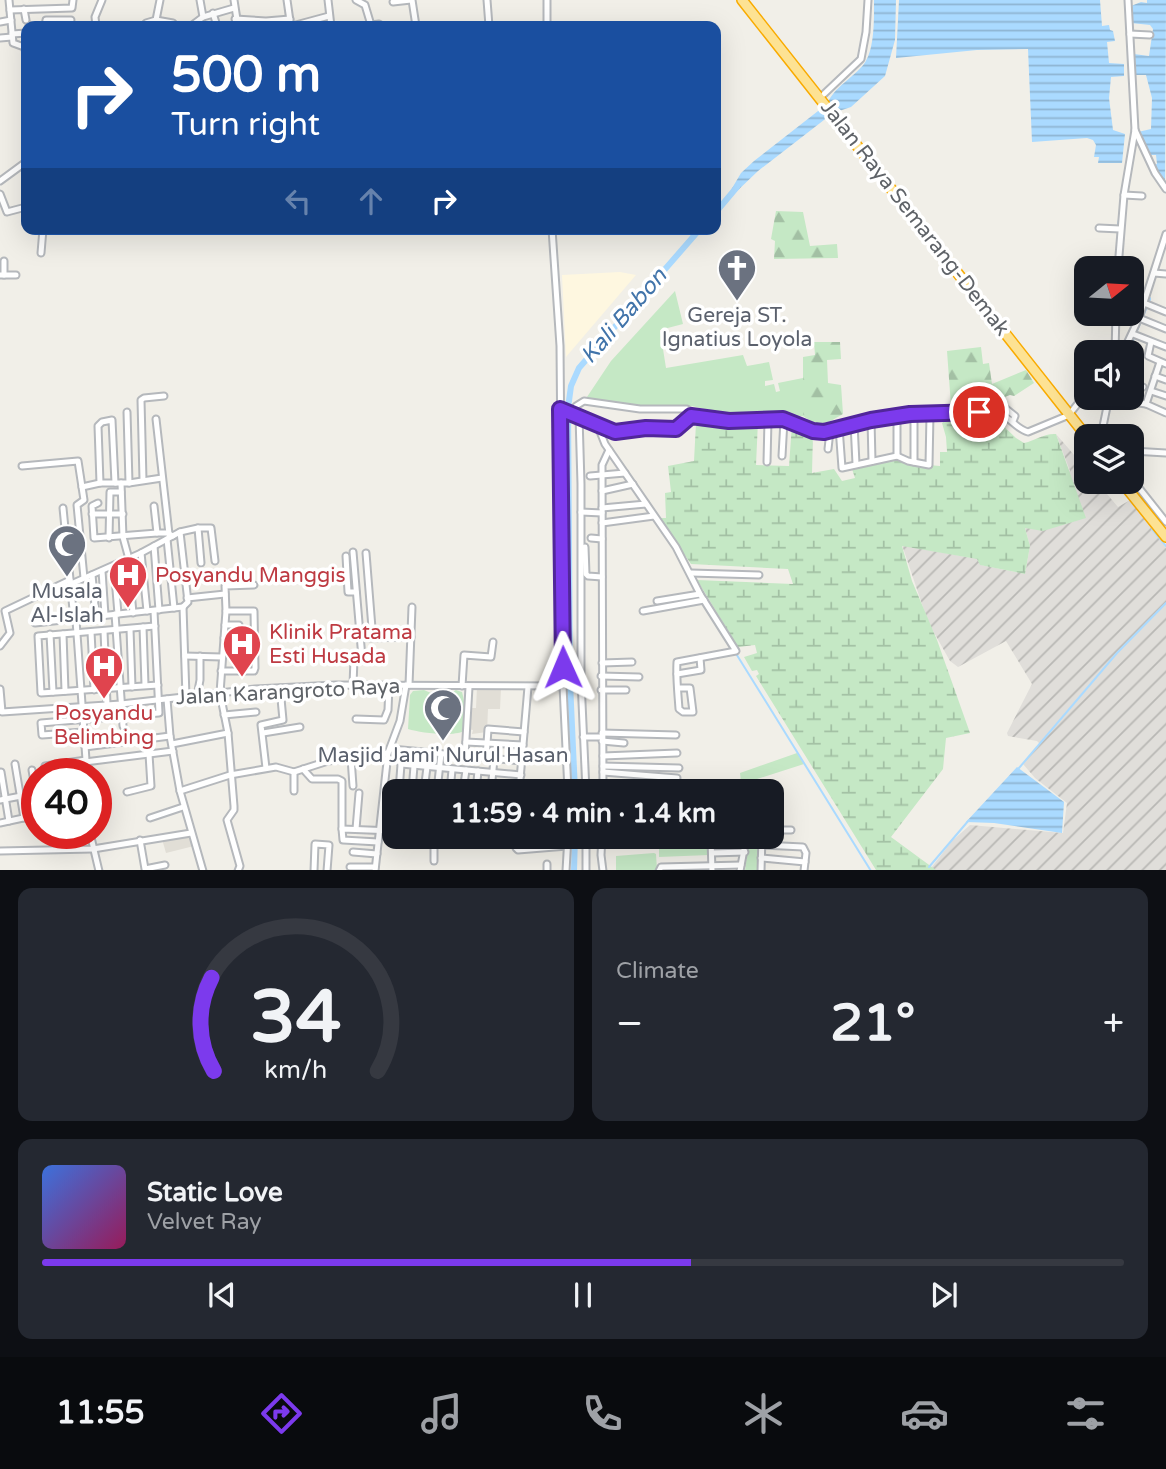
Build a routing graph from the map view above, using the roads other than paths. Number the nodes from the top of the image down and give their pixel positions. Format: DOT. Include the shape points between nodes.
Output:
graph roads {
  1 [pos="33,0"];
  2 [pos="73,0"];
  3 [pos="103,0"];
  4 [pos="160,0"];
  5 [pos="200,0"];
  6 [pos="234,0"];
  7 [pos="287,0"];
  8 [pos="328,0"];
  9 [pos="356,0"];
  10 [pos="412,0"];
  11 [pos="487,0"];
  12 [pos="547,0"];
  13 [pos="742,0"];
  14 [pos="749,0"];
  15 [pos="868,0"];
  16 [pos="1128,0"];
  17 [pos="9,1"];
  18 [pos="393,2"];
  19 [pos="0,4"];
  20 [pos="33,8"];
  21 [pos="234,8"];
  22 [pos="24,9"];
  23 [pos="10,10"];
  24 [pos="213,13"];
  25 [pos="329,16"];
  26 [pos="203,17"];
  27 [pos="236,19"];
  28 [pos="11,20"];
  29 [pos="71,20"];
  30 [pos="156,20"];
  31 [pos="27,21"];
  32 [pos="46,21"];
  33 [pos="95,21"];
  34 [pos="153,21"];
  35 [pos="162,21"];
  36 [pos="198,21"];
  37 [pos="215,21"];
  38 [pos="258,21"];
  39 [pos="290,21"];
  40 [pos="305,21"];
  41 [pos="330,21"];
  42 [pos="370,21"];
  43 [pos="414,21"];
  44 [pos="489,21"];
  45 [pos="547,21"];
  46 [pos="0,22"];
  47 [pos="21,34"];
  48 [pos="1130,34"];
  49 [pos="12,35"];
  50 [pos="1150,35"];
  51 [pos="0,38"];
  52 [pos="21,46"];
  53 [pos="825,98"];
  54 [pos="1135,130"];
  55 [pos="21,165"];
  56 [pos="0,180"];
  57 [pos="1166,189"];
  58 [pos="0,194"];
  59 [pos="1124,195"];
  60 [pos="1142,196"];
  61 [pos="21,208"];
  62 [pos="1099,228"];
  63 [pos="1121,229"];
  64 [pos="1166,234"];
  65 [pos="42,235"];
  66 [pos="552,235"];
  67 [pos="41,253"];
  68 [pos="1119,256"];
  69 [pos="4,261"];
  70 [pos="1158,273"];
  71 [pos="2,275"];
  72 [pos="16,275"];
  73 [pos="1146,304"];
  74 [pos="1144,309"];
  75 [pos="1166,312"];
  76 [pos="1144,321"];
  77 [pos="1137,326"];
  78 [pos="1166,329"];
  79 [pos="1134,334"];
  80 [pos="1130,340"];
  81 [pos="1151,342"];
  82 [pos="1166,347"];
  83 [pos="1163,363"];
  84 [pos="1155,376"];
  85 [pos="1166,380"];
  86 [pos="1152,391"];
  87 [pos="164,396"];
  88 [pos="1166,396"];
  89 [pos="1146,404"];
  90 [pos="562,409"];
  91 [pos="1074,409"];
  92 [pos="127,412"];
  93 [pos="1071,413"];
  94 [pos="1166,413"];
  95 [pos="914,414"];
  96 [pos="930,414"];
  97 [pos="576,415"];
  98 [pos="691,416"];
  99 [pos="897,416"];
  100 [pos="156,419"];
  101 [pos="768,420"];
  102 [pos="784,420"];
  103 [pos="871,420"];
  104 [pos="597,424"];
  105 [pos="854,424"];
  106 [pos="1083,424"];
  107 [pos="839,427"];
  108 [pos="830,431"];
  109 [pos="828,449"];
  110 [pos="609,450"];
  111 [pos="1144,452"];
  112 [pos="1166,453"];
  113 [pos="782,456"];
  114 [pos="897,456"];
  115 [pos="872,461"];
  116 [pos="766,462"];
  117 [pos="914,462"];
  118 [pos="856,464"];
  119 [pos="22,466"];
  120 [pos="625,473"];
  121 [pos="590,476"];
  122 [pos="602,476"];
  123 [pos="162,478"];
  124 [pos="144,480"];
  125 [pos="100,482"];
  126 [pos="118,483"];
  127 [pos="129,483"];
  128 [pos="632,484"];
  129 [pos="82,487"];
  130 [pos="602,491"];
  131 [pos="121,492"];
  132 [pos="1131,494"];
  133 [pos="1140,494"];
  134 [pos="1142,494"];
  135 [pos="98,503"];
  136 [pos="646,504"];
  137 [pos="155,506"];
  138 [pos="63,508"];
  139 [pos="602,511"];
  140 [pos="582,512"];
  141 [pos="92,514"];
  142 [pos="110,514"];
  143 [pos="123,514"];
  144 [pos="654,516"];
  145 [pos="1166,522"];
  146 [pos="602,523"];
  147 [pos="198,527"];
  148 [pos="1166,529"];
  149 [pos="180,532"];
  150 [pos="157,533"];
  151 [pos="169,536"];
  152 [pos="123,537"];
  153 [pos="1166,537"];
  154 [pos="109,538"];
  155 [pos="591,538"];
  156 [pos="602,539"];
  157 [pos="153,547"];
  158 [pos="353,552"];
  159 [pos="141,553"];
  160 [pos="366,553"];
  161 [pos="128,556"];
  162 [pos="346,556"];
  163 [pos="215,561"];
  164 [pos="201,563"];
  165 [pos="114,566"];
  166 [pos="102,571"];
  167 [pos="693,573"];
  168 [pos="92,575"];
  169 [pos="759,575"];
  170 [pos="84,577"];
  171 [pos="602,577"];
  172 [pos="71,582"];
  173 [pos="254,585"];
  174 [pos="355,592"];
  175 [pos="225,594"];
  176 [pos="187,598"];
  177 [pos="704,600"];
  178 [pos="657,601"];
  179 [pos="183,607"];
  180 [pos="412,607"];
  181 [pos="174,608"];
  182 [pos="157,610"];
  183 [pos="146,611"];
  184 [pos="226,611"];
  185 [pos="643,611"];
  186 [pos="133,613"];
  187 [pos="117,614"];
  188 [pos="105,615"];
  189 [pos="96,616"];
  190 [pos="75,620"];
  191 [pos="36,623"];
  192 [pos="225,625"];
  193 [pos="239,625"];
  194 [pos="155,626"];
  195 [pos="143,627"];
  196 [pos="130,629"];
  197 [pos="359,629"];
  198 [pos="117,630"];
  199 [pos="104,631"];
  200 [pos="91,632"];
  201 [pos="76,633"];
  202 [pos="50,634"];
  203 [pos="63,634"];
  204 [pos="411,637"];
  205 [pos="224,638"];
  206 [pos="242,638"];
  207 [pos="361,638"];
  208 [pos="493,642"];
  209 [pos="0,646"];
  210 [pos="185,656"];
  211 [pos="200,656"];
  212 [pos="222,657"];
  213 [pos="700,658"];
  214 [pos="632,662"];
  215 [pos="602,663"];
  216 [pos="221,671"];
  217 [pos="677,674"];
  218 [pos="601,676"];
  219 [pos="639,677"];
  220 [pos="145,685"];
  221 [pos="158,685"];
  222 [pos="354,685"];
  223 [pos="389,685"];
  224 [pos="407,685"];
  225 [pos="563,686"];
  226 [pos="132,687"];
  227 [pos="466,687"];
  228 [pos="528,687"];
  229 [pos="120,688"];
  230 [pos="280,688"];
  231 [pos="678,688"];
  232 [pos="0,689"];
  233 [pos="94,690"];
  234 [pos="106,690"];
  235 [pos="601,690"];
  236 [pos="625,690"];
  237 [pos="65,691"];
  238 [pos="80,691"];
  239 [pos="53,692"];
  240 [pos="220,693"];
  241 [pos="197,696"];
  242 [pos="186,697"];
  243 [pos="159,699"];
  244 [pos="167,699"];
  245 [pos="107,704"];
  246 [pos="121,704"];
  247 [pos="81,706"];
  248 [pos="1,712"];
  249 [pos="256,712"];
  250 [pos="224,715"];
  251 [pos="386,716"];
  252 [pos="122,717"];
  253 [pos="82,719"];
  254 [pos="356,719"];
  255 [pos="401,721"];
  256 [pos="123,726"];
  257 [pos="300,727"];
  258 [pos="83,732"];
  259 [pos="524,732"];
  260 [pos="228,733"];
  261 [pos="263,733"];
  262 [pos="676,735"];
  263 [pos="170,736"];
  264 [pos="583,737"];
  265 [pos="602,737"];
  266 [pos="466,742"];
  267 [pos="487,743"];
  268 [pos="624,743"];
  269 [pos="172,744"];
  270 [pos="523,745"];
  271 [pos="85,747"];
  272 [pos="173,751"];
  273 [pos="390,751"];
  274 [pos="402,751"];
  275 [pos="677,753"];
  276 [pos="149,754"];
  277 [pos="441,754"];
  278 [pos="465,756"];
  279 [pos="603,756"];
  280 [pos="85,758"];
  281 [pos="112,758"];
  282 [pos="351,758"];
  283 [pos="486,758"];
  284 [pos="494,759"];
  285 [pos="522,761"];
  286 [pos="15,764"];
  287 [pos="401,764"];
  288 [pos="414,766"];
  289 [pos="427,767"];
  290 [pos="266,768"];
  291 [pos="439,768"];
  292 [pos="679,768"];
  293 [pos="303,769"];
  294 [pos="603,769"];
  295 [pos="452,770"];
  296 [pos="466,770"];
  297 [pos="478,771"];
  298 [pos="1,772"];
  299 [pos="294,772"];
  300 [pos="493,772"];
  301 [pos="230,775"];
  302 [pos="521,775"];
  303 [pos="677,778"];
  304 [pos="400,779"];
  305 [pos="413,779"];
  306 [pos="426,779"];
  307 [pos="439,779"];
  308 [pos="451,779"];
  309 [pos="465,779"];
  310 [pos="477,779"];
  311 [pos="493,779"];
  312 [pos="521,779"];
  313 [pos="567,779"];
  314 [pos="585,779"];
  315 [pos="603,779"];
  316 [pos="353,786"];
  317 [pos="180,791"];
  318 [pos="294,791"];
  319 [pos="127,792"];
  320 [pos="359,793"];
  321 [pos="21,796"];
  322 [pos="3,800"];
  323 [pos="183,807"];
  324 [pos="150,818"];
  325 [pos="21,819"];
  326 [pos="9,821"];
  327 [pos="0,823"];
  328 [pos="356,829"];
  329 [pos="379,829"];
  330 [pos="382,829"];
  331 [pos="342,830"];
  332 [pos="784,830"];
  333 [pos="791,830"];
  334 [pos="191,833"];
  335 [pos="342,839"];
  336 [pos="140,841"];
  337 [pos="378,842"];
  338 [pos="328,844"];
  339 [pos="112,846"];
  340 [pos="784,846"];
  341 [pos="93,849"];
  342 [pos="434,849"];
  343 [pos="567,849"];
  344 [pos="586,849"];
  345 [pos="600,849"];
  346 [pos="712,849"];
  347 [pos="745,849"];
  348 [pos="762,849"];
  349 [pos="0,851"];
  350 [pos="353,852"];
  351 [pos="745,852"];
  352 [pos="377,853"];
  353 [pos="712,853"];
  354 [pos="761,858"];
  355 [pos="434,861"];
  356 [pos="805,862"];
  357 [pos="165,865"];
  358 [pos="350,867"];
  359 [pos="712,868"];
  360 [pos="741,868"];
  361 [pos="375,869"];
  362 [pos="99,870"];
  363 [pos="203,870"];
  364 [pos="238,870"];
  365 [pos="314,870"];
  366 [pos="327,870"];
  367 [pos="566,870"];
  368 [pos="586,870"];
  369 [pos="603,870"];
  370 [pos="659,870"];
  371 [pos="761,870"];
  372 [pos="804,870"];
  1 -- 20 [label="street"];
  2 -- 20 [label="street" via="72,8"];
  3 -- 33 [label="street"];
  4 -- 30 [label="street"];
  5 -- 26 [label="street"];
  6 -- 21 [label="street"];
  7 -- 39 [label="street"];
  8 -- 25 [label="street"];
  9 -- 42 [label="street" via="365,5"];
  10 -- 18 [label="street"];
  10 -- 43 [label="street"];
  11 -- 44 [label="street"];
  12 -- 45 [label="street"];
  13 -- 53 [label="highway, Jalan Raya Semarang-Demak"];
  14 -- 53 [label="highway, Jalan Raya Semarang-Demak"];
  15 -- 53 [label="street" via="861,59"];
  16 -- 48 [label="street"];
  17 -- 19 [label="street"];
  17 -- 23 [label="street"];
  20 -- 22 [label="street"];
  21 -- 24 [label="street"];
  21 -- 27 [label="street"];
  22 -- 23 [label="street"];
  22 -- 31 [label="street"];
  23 -- 28 [label="street"];
  24 -- 26 [label="street"];
  24 -- 37 [label="street"];
  25 -- 40 [label="street"];
  25 -- 41 [label="street"];
  26 -- 36 [label="street"];
  27 -- 38 [label="street"];
  28 -- 46 [label="street"];
  28 -- 49 [label="street"];
  29 -- 32 [label="street"];
  30 -- 34 [label="street"];
  30 -- 35 [label="street"];
  47 -- 49 [label="street"];
  48 -- 50 [label="street"];
  48 -- 54 [label="street"];
  49 -- 51 [label="street"];
  49 -- 52 [label="street" via="14,44"];
  53 -- 93 [label="highway, Jalan Raya Semarang-Demak"];
  54 -- 57 [label="street"];
  54 -- 59 [label="street"];
  55 -- 56 [label="street"];
  58 -- 61 [label="street" via="7,212"];
  59 -- 60 [label="street"];
  59 -- 63 [label="street"];
  62 -- 63 [label="street"];
  63 -- 68 [label="street"];
  64 -- 70 [label="street"];
  65 -- 67 [label="street"];
  66 -- 90 [label="street"];
  69 -- 71 [label="street"];
  70 -- 73 [label="street"];
  71 -- 72 [label="street"];
  73 -- 74 [label="street"];
  73 -- 75 [label="street"];
  76 -- 78 [label="street"];
  77 -- 79 [label="street"];
  79 -- 80 [label="street"];
  79 -- 81 [label="street"];
  81 -- 82 [label="street"];
  81 -- 83 [label="street" via="1148,356"];
  83 -- 84 [label="street"];
  84 -- 85 [label="street"];
  84 -- 86 [label="street"];
  86 -- 88 [label="street"];
  86 -- 89 [label="street"];
  87 -- 124 [label="street" via="141,400"];
  89 -- 94 [label="street"];
  90 -- 97 [label="street"];
  90 -- 225 [label="street" via="557,464"];
  91 -- 93 [label="street"];
  92 -- 127 [label="street"];
  93 -- 96 [label="street" via="1028,432 996,411"];
  93 -- 106 [label="highway, Jalan Raya Semarang-Demak"];
  95 -- 96 [label="street"];
  95 -- 99 [label="street"];
  95 -- 117 [label="street"];
  96 -- 117 [label="street" via="930,464"];
  97 -- 98 [label="street" via="576,405 583,401 640,409 687,409"];
  97 -- 104 [label="street"];
  97 -- 140 [label="street"];
  98 -- 101 [label="street"];
  98 -- 104 [label="street" via="672,430 615,432"];
  99 -- 103 [label="street"];
  99 -- 114 [label="street"];
  100 -- 123 [label="street"];
  101 -- 102 [label="street"];
  101 -- 116 [label="street"];
  102 -- 108 [label="street" via="813,431"];
  102 -- 113 [label="street"];
  103 -- 105 [label="street"];
  103 -- 115 [label="street"];
  104 -- 110 [label="street"];
  105 -- 107 [label="street"];
  105 -- 118 [label="street"];
  107 -- 108 [label="street"];
  107 -- 118 [label="street" via="841,467"];
  108 -- 109 [label="street"];
  110 -- 120 [label="street"];
  110 -- 122 [label="street"];
  111 -- 112 [label="street"];
  114 -- 115 [label="street"];
  114 -- 117 [label="street"];
  115 -- 118 [label="street"];
  119 -- 129 [label="street" via="78,460"];
  120 -- 122 [label="street"];
  120 -- 128 [label="street"];
  121 -- 122 [label="street"];
  122 -- 130 [label="street"];
  123 -- 124 [label="street"];
  123 -- 151 [label="street"];
  124 -- 127 [label="street"];
  125 -- 126 [label="street"];
  125 -- 126 [label="street" via="98,426 113,420"];
  125 -- 129 [label="street"];
  126 -- 127 [label="street"];
  126 -- 131 [label="street"];
  128 -- 130 [label="street"];
  128 -- 136 [label="street"];
  129 -- 170 [label="street" via="84,501 77,505"];
  130 -- 139 [label="street"];
  131 -- 142 [label="street" via="110,492"];
  131 -- 143 [label="street"];
  132 -- 153 [label="highway"];
  133 -- 148 [label="highway"];
  134 -- 145 [label="street"];
  135 -- 141 [label="street" via="93,504"];
  136 -- 139 [label="street"];
  136 -- 144 [label="street"];
  137 -- 150 [label="street"];
  138 -- 172 [label="street"];
  139 -- 140 [label="street"];
  139 -- 146 [label="street"];
  140 -- 171 [label="street" via="586,574"];
  140 -- 264 [label="street"];
  141 -- 142 [label="street"];
  141 -- 154 [label="street" via="94,538"];
  142 -- 143 [label="street"];
  142 -- 154 [label="street"];
  143 -- 152 [label="street"];
  144 -- 146 [label="street"];
  144 -- 167 [label="street"];
  146 -- 156 [label="street"];
  147 -- 149 [label="street"];
  147 -- 163 [label="street" via="211,527"];
  147 -- 164 [label="street"];
  149 -- 151 [label="street"];
  149 -- 176 [label="street"];
  150 -- 151 [label="street"];
  150 -- 152 [label="street"];
  151 -- 157 [label="street"];
  151 -- 181 [label="street"];
  152 -- 154 [label="street"];
  152 -- 161 [label="street"];
  155 -- 156 [label="street"];
  156 -- 171 [label="street"];
  157 -- 159 [label="street"];
  157 -- 182 [label="street"];
  158 -- 174 [label="street"];
  159 -- 161 [label="street"];
  159 -- 183 [label="street"];
  160 -- 197 [label="street" via="372,628"];
  161 -- 165 [label="street"];
  161 -- 186 [label="street"];
  162 -- 174 [label="street" via="348,592"];
  165 -- 166 [label="street"];
  165 -- 187 [label="street"];
  166 -- 168 [label="street"];
  166 -- 188 [label="street"];
  167 -- 169 [label="street"];
  167 -- 177 [label="street"];
  168 -- 170 [label="street"];
  168 -- 189 [label="street"];
  170 -- 172 [label="street"];
  171 -- 215 [label="street"];
  172 -- 190 [label="street"];
  172 -- 209 [label="street" via="5,611 9,633"];
  173 -- 175 [label="street" via="225,586"];
  174 -- 197 [label="street"];
  175 -- 176 [label="street"];
  175 -- 184 [label="street"];
  176 -- 179 [label="street"];
  177 -- 178 [label="street"];
  177 -- 185 [label="street"];
  177 -- 213 [label="street" via="736,651"];
  179 -- 181 [label="street"];
  179 -- 210 [label="street"];
  180 -- 204 [label="street"];
  181 -- 182 [label="street"];
  182 -- 183 [label="street"];
  182 -- 194 [label="street"];
  183 -- 186 [label="street"];
  184 -- 192 [label="street"];
  184 -- 216 [label="street" via="254,611 256,668"];
  186 -- 187 [label="street"];
  187 -- 188 [label="street"];
  187 -- 198 [label="street"];
  188 -- 189 [label="street"];
  189 -- 190 [label="street"];
  190 -- 191 [label="street"];
  190 -- 201 [label="street"];
  192 -- 193 [label="street"];
  192 -- 205 [label="street"];
  194 -- 195 [label="street"];
  194 -- 221 [label="street"];
  195 -- 196 [label="street"];
  195 -- 220 [label="street"];
  196 -- 198 [label="street"];
  196 -- 226 [label="street"];
  197 -- 207 [label="street"];
  198 -- 199 [label="street"];
  198 -- 229 [label="street"];
  199 -- 200 [label="street"];
  199 -- 234 [label="street"];
  200 -- 201 [label="street"];
  200 -- 233 [label="street"];
  201 -- 203 [label="street"];
  201 -- 238 [label="street"];
  202 -- 203 [label="street"];
  202 -- 239 [label="street"];
  202 -- 239 [label="street" via="38,636 41,693"];
  203 -- 237 [label="street"];
  204 -- 207 [label="street"];
  204 -- 224 [label="street"];
  205 -- 206 [label="street"];
  205 -- 212 [label="street"];
  207 -- 222 [label="street" via="362,658 354,660"];
  208 -- 227 [label="street" via="491,657 464,655"];
  210 -- 211 [label="street"];
  210 -- 242 [label="street"];
  211 -- 212 [label="street"];
  211 -- 241 [label="street"];
  212 -- 216 [label="street"];
  213 -- 217 [label="street" via="677,662"];
  213 -- 217 [label="street" via="701,670"];
  214 -- 215 [label="street"];
  215 -- 218 [label="street"];
  216 -- 240 [label="street"];
  217 -- 231 [label="street"];
  218 -- 219 [label="street"];
  218 -- 235 [label="street"];
  220 -- 221 [label="street"];
  220 -- 226 [label="street"];
  221 -- 243 [label="street"];
  222 -- 223 [label="street, Jalan Karangroto Raya"];
  222 -- 230 [label="street, Jalan Karangroto Raya"];
  223 -- 224 [label="street, Jalan Karangroto Raya"];
  223 -- 251 [label="street"];
  224 -- 227 [label="street, Jalan Karangroto Raya"];
  224 -- 255 [label="street"];
  225 -- 228 [label="street, Jalan Karangroto Raya"];
  225 -- 313 [label="street"];
  226 -- 229 [label="street"];
  227 -- 228 [label="street, Jalan Karangroto Raya"];
  227 -- 266 [label="street"];
  228 -- 259 [label="street"];
  229 -- 234 [label="street"];
  229 -- 246 [label="street"];
  230 -- 240 [label="street, Jalan Karangroto Raya"];
  230 -- 261 [label="street" via="283,720 262,724"];
  231 -- 231 [label="street" via="690,688 693,712 680,711"];
  232 -- 248 [label="street"];
  233 -- 234 [label="street"];
  233 -- 238 [label="street"];
  234 -- 245 [label="street"];
  235 -- 236 [label="street"];
  235 -- 265 [label="street"];
  237 -- 238 [label="street"];
  237 -- 239 [label="street"];
  238 -- 247 [label="street"];
  240 -- 241 [label="street, Jalan Karangroto Raya"];
  240 -- 250 [label="street"];
  241 -- 242 [label="street, Jalan Karangroto Raya"];
  242 -- 244 [label="street, Jalan Karangroto Raya"];
  243 -- 244 [label="street, Jalan Karangroto Raya"];
  243 -- 246 [label="street, Jalan Karangroto Raya"];
  243 -- 252 [label="street" via="159,714"];
  244 -- 263 [label="street"];
  245 -- 246 [label="street, Jalan Karangroto Raya"];
  245 -- 247 [label="street, Jalan Karangroto Raya"];
  246 -- 252 [label="street"];
  247 -- 248 [label="street, Jalan Karangroto Raya"];
  247 -- 253 [label="street"];
  249 -- 250 [label="street"];
  250 -- 260 [label="street"];
  251 -- 254 [label="street" via="381,721"];
  251 -- 255 [label="street"];
  252 -- 253 [label="street"];
  252 -- 256 [label="street"];
  253 -- 258 [label="street"];
  253 -- 258 [label="street" via="41,723 42,735"];
  255 -- 273 [label="street"];
  257 -- 261 [label="street"];
  258 -- 271 [label="street"];
  259 -- 267 [label="street" via="488,729"];
  259 -- 270 [label="street"];
  260 -- 269 [label="street"];
  260 -- 301 [label="street"];
  261 -- 290 [label="street"];
  262 -- 265 [label="street"];
  263 -- 269 [label="street"];
  263 -- 271 [label="street"];
  264 -- 265 [label="street"];
  264 -- 314 [label="street"];
  265 -- 268 [label="street"];
  265 -- 279 [label="street"];
  266 -- 267 [label="street"];
  266 -- 278 [label="street"];
  267 -- 270 [label="street"];
  267 -- 283 [label="street"];
  269 -- 272 [label="street"];
  270 -- 285 [label="street"];
  271 -- 280 [label="street"];
  272 -- 276 [label="street"];
  272 -- 317 [label="street"];
  273 -- 274 [label="street"];
  273 -- 282 [label="street"];
  273 -- 329 [label="street"];
  274 -- 277 [label="street"];
  274 -- 287 [label="street"];
  275 -- 279 [label="street"];
  276 -- 281 [label="street"];
  276 -- 319 [label="street" via="151,786"];
  277 -- 278 [label="street"];
  277 -- 291 [label="street"];
  278 -- 283 [label="street"];
  279 -- 294 [label="street"];
  282 -- 293 [label="street"];
  282 -- 316 [label="street"];
  283 -- 284 [label="street"];
  284 -- 285 [label="street"];
  284 -- 300 [label="street"];
  285 -- 302 [label="street"];
  286 -- 321 [label="street"];
  287 -- 288 [label="street"];
  287 -- 304 [label="street"];
  288 -- 289 [label="street"];
  288 -- 305 [label="street"];
  289 -- 291 [label="street"];
  289 -- 306 [label="street"];
  290 -- 299 [label="street"];
  290 -- 301 [label="street"];
  291 -- 295 [label="street"];
  291 -- 307 [label="street"];
  292 -- 294 [label="street"];
  293 -- 299 [label="street"];
  293 -- 331 [label="street" via="313,779 342,781"];
  294 -- 303 [label="street"];
  294 -- 315 [label="street"];
  295 -- 296 [label="street"];
  295 -- 308 [label="street"];
  296 -- 297 [label="street"];
  296 -- 309 [label="street"];
  297 -- 300 [label="street"];
  297 -- 310 [label="street"];
  298 -- 322 [label="street"];
  299 -- 318 [label="street"];
  300 -- 302 [label="street"];
  300 -- 311 [label="street"];
  301 -- 317 [label="street"];
  301 -- 364 [label="street" via="234,810 227,820"];
  302 -- 312 [label="street"];
  317 -- 323 [label="street"];
  320 -- 328 [label="street"];
  321 -- 322 [label="street"];
  322 -- 326 [label="street"];
  323 -- 324 [label="street"];
  323 -- 334 [label="street"];
  325 -- 326 [label="street"];
  326 -- 327 [label="street"];
  328 -- 329 [label="street"];
  328 -- 331 [label="street"];
  329 -- 330 [label="street"];
  329 -- 337 [label="street"];
  331 -- 335 [label="street"];
  332 -- 333 [label="street"];
  334 -- 336 [label="street"];
  334 -- 363 [label="street"];
  335 -- 337 [label="street"];
  335 -- 338 [label="street"];
  336 -- 339 [label="street"];
  336 -- 357 [label="street" via="146,870"];
  337 -- 352 [label="street"];
  338 -- 365 [label="street" via="315,844"];
  338 -- 366 [label="street"];
  340 -- 356 [label="street" via="803,847"];
  341 -- 349 [label="street"];
  341 -- 362 [label="street"];
  342 -- 355 [label="street"];
  343 -- 367 [label="street"];
  344 -- 368 [label="street"];
  345 -- 369 [label="street"];
  346 -- 353 [label="street"];
  347 -- 351 [label="street"];
  348 -- 354 [label="street"];
  350 -- 352 [label="street"];
  351 -- 353 [label="street"];
  351 -- 360 [label="street"];
  352 -- 361 [label="street"];
  353 -- 359 [label="street"];
  354 -- 356 [label="street"];
  354 -- 371 [label="street"];
  356 -- 372 [label="street"];
  358 -- 361 [label="street"];
  359 -- 360 [label="street"];
  359 -- 370 [label="street"];
}
